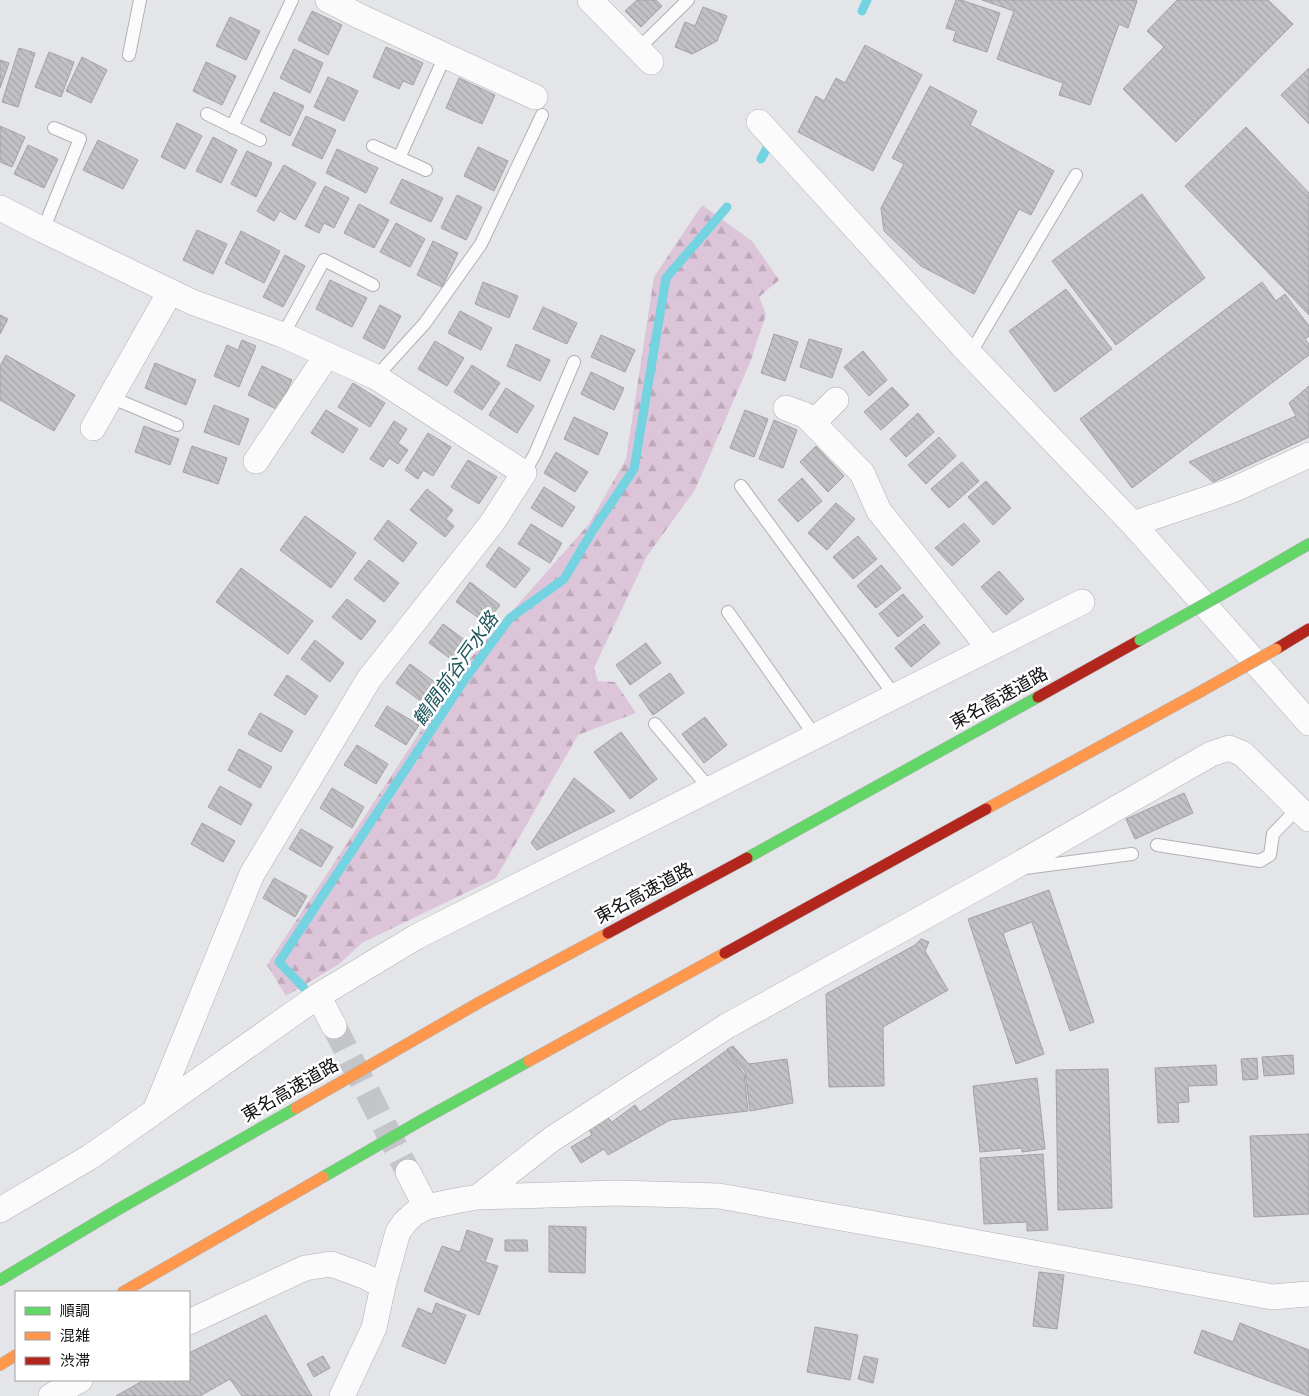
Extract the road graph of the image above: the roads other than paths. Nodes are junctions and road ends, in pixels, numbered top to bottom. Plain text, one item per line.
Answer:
1 (140, 0) edge
2 (292, 0) edge
3 (328, 0) edge
4 (590, 0) edge
5 (688, 0) edge
6 (129, 55) dead end
7 (645, 55) joint
8 (445, 56) junction
9 (538, 106) joint
10 (207, 114) dead end
11 (759, 122) dead end
12 (232, 127) junction
13 (54, 128) dead end
14 (260, 140) dead end
15 (372, 146) dead end
16 (399, 158) junction
17 (426, 170) dead end
18 (1076, 175) dead end
19 (0, 208) edge
20 (43, 230) junction
21 (373, 285) dead end
22 (170, 292) junction
23 (283, 335) junction
24 (970, 354) junction
25 (327, 355) junction
26 (574, 362) dead end
27 (376, 377) junction
28 (110, 397) junction
29 (836, 400) dead end
30 (786, 408) dead end
31 (814, 423) junction
32 (178, 425) dead end
33 (93, 428) dead end
34 (1309, 455) edge
35 (256, 461) dead end
36 (524, 473) junction
37 (741, 486) dead end
38 (1133, 524) junction
39 (1309, 544) edge
40 (1082, 602) dead end
41 (728, 612) dead end
42 (1309, 629) edge
43 (989, 648) junction
44 (895, 696) junction
45 (1309, 723) edge
46 (655, 724) dead end
47 (815, 736) junction
48 (710, 789) junction
49 (1303, 813) edge
50 (1157, 846) dead end
51 (1132, 854) dead end
52 (1008, 871) junction
53 (318, 996) junction
54 (334, 1026) tunnel mouth
55 (155, 1111) junction
56 (408, 1172) tunnel mouth
57 (478, 1198) junction
58 (5, 1202) edge
59 (426, 1207) junction
60 (0, 1280) edge
61 (383, 1286) junction
62 (125, 1291) edge
63 (1309, 1294) edge
64 (190, 1322) edge
65 (15, 1356) edge
66 (0, 1365) edge
67 (78, 1381) edge
68 (51, 1396) edge
69 (342, 1396) edge

1 - 6 lane
2 - 12 lane
3 - 8 street
4 - 7 street
5 - 7 lane
8 - 9 street
8 - 16 lane
9 - 27 lane
10 - 12 lane
11 - 24 street
12 - 14 lane
13 - 20 lane
15 - 16 lane
16 - 17 lane
18 - 24 lane
19 - 20 street
20 - 22 street
21 - 23 lane
22 - 23 street
22 - 28 street
23 - 25 street
24 - 38 street
25 - 27 street
25 - 35 street
26 - 36 lane
27 - 36 street
28 - 32 lane
28 - 33 street
29 - 31 street
30 - 31 street
31 - 43 street
34 - 38 street
36 - 55 street
37 - 44 lane
38 - 45 street
39 - 60 highway, 東名高速道路, bridge
40 - 43 street
41 - 47 lane
42 - 62 highway, bridge
43 - 44 street
44 - 47 street
46 - 48 lane
47 - 48 street
48 - 53 street
49 - 50 lane
49 - 52 street
51 - 52 lane
52 - 57 street
53 - 54 street
53 - 55 street
55 - 58 street
56 - 59 street
57 - 59 street
57 - 63 street
59 - 61 street
61 - 64 street
61 - 69 street
65 - 66 highway
67 - 68 street

